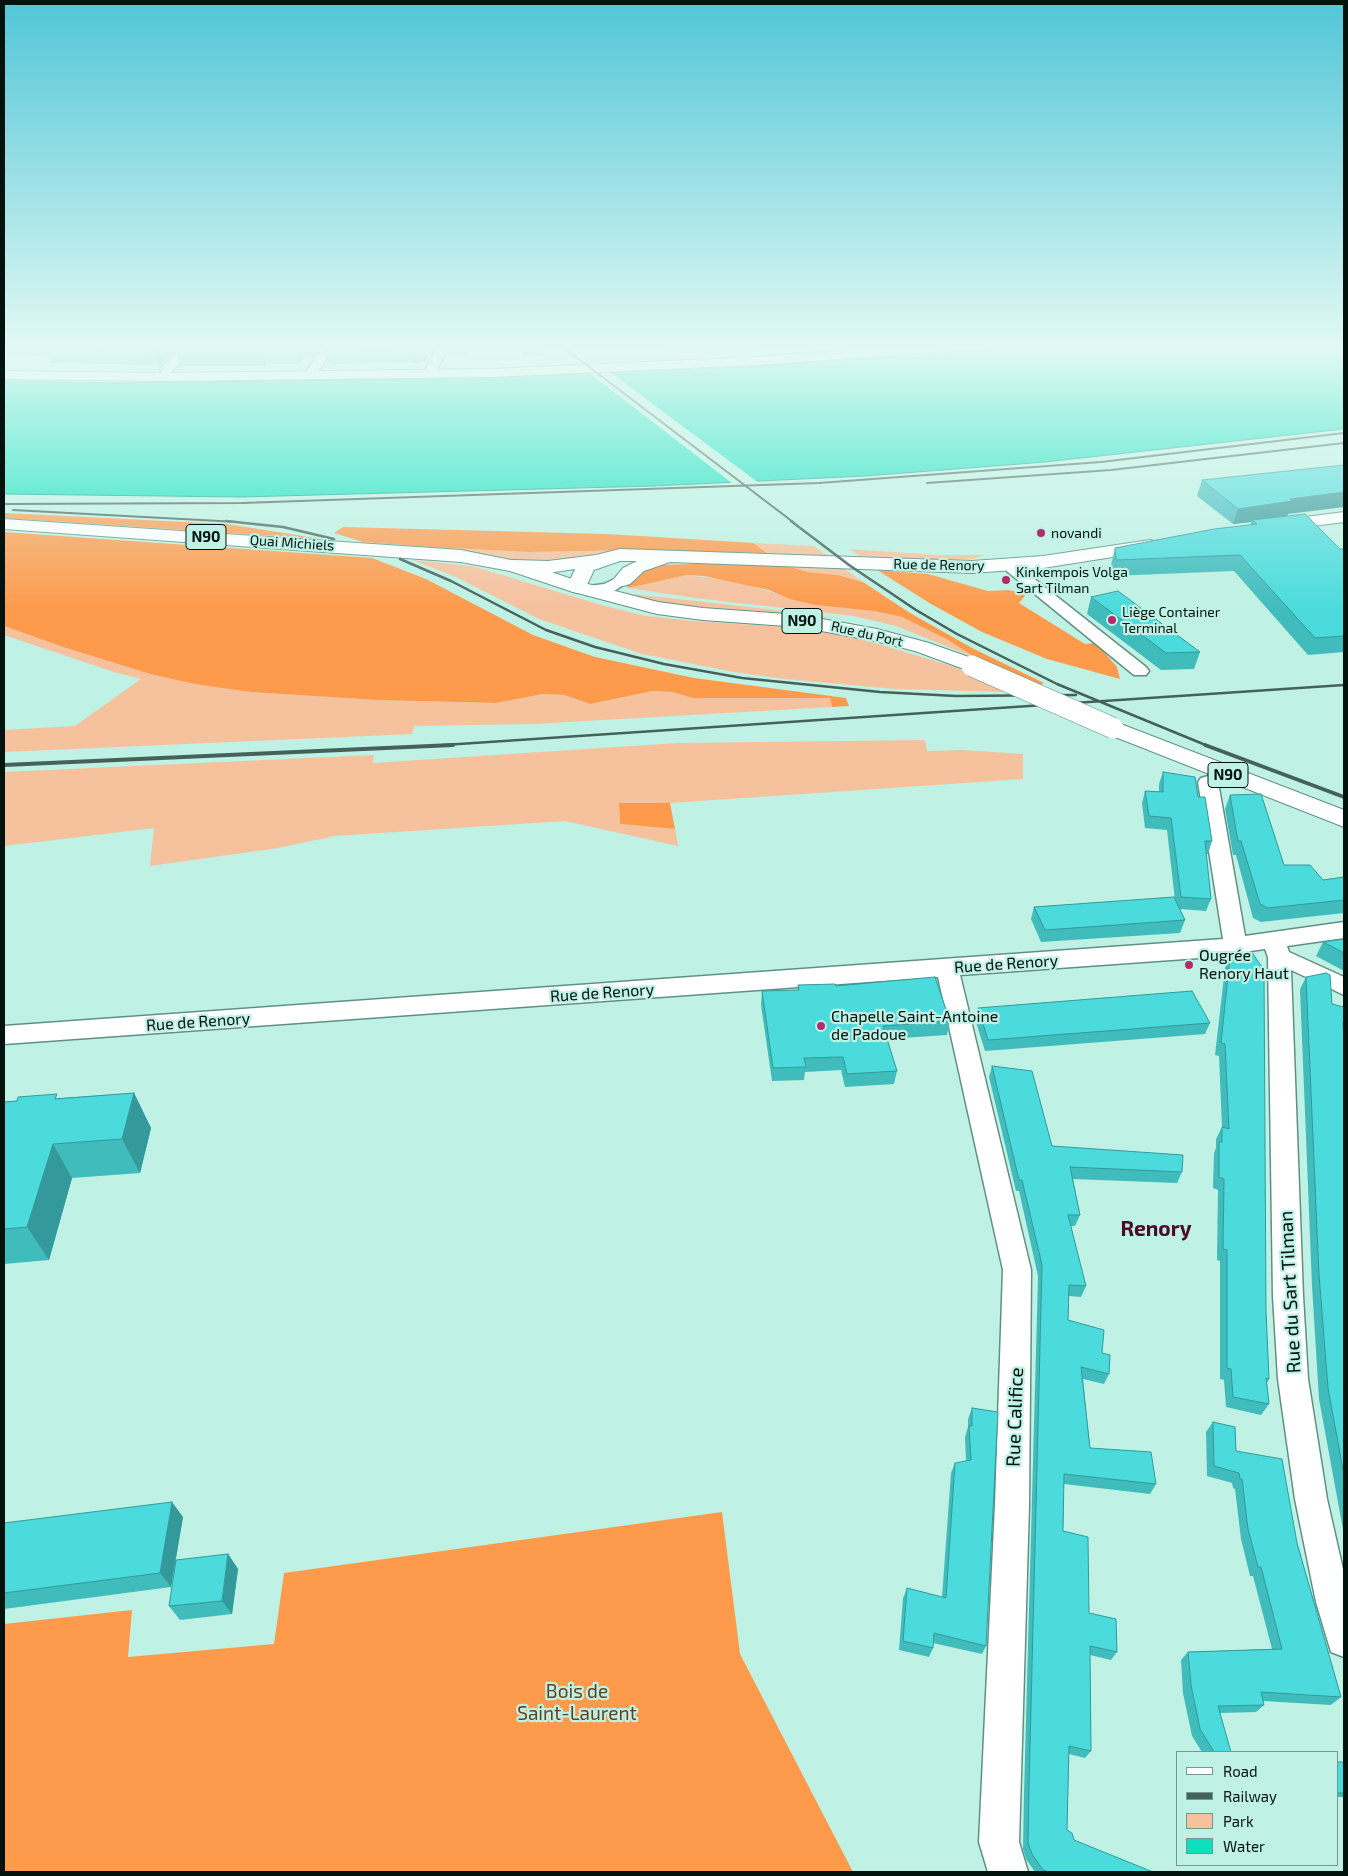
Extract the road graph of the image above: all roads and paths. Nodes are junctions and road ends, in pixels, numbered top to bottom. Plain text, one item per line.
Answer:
1 (1344, 517) edge
2 (4, 524) edge
3 (1253, 528) edge
4 (1165, 543) edge
5 (681, 557) junction
6 (596, 561) junction
7 (1008, 565) junction
8 (514, 566) junction
9 (623, 580) junction
10 (582, 589) junction
11 (628, 602) junction
12 (1140, 671) dead end
13 (1208, 782) dead end
14 (1344, 819) edge
15 (1344, 930) edge
16 (1236, 946) junction
17 (1277, 949) junction
18 (948, 967) junction
19 (1344, 987) edge
20 (4, 1036) edge
21 (1344, 1639) edge
22 (1008, 1872) edge

1 - 3 main road
2 - 8 main road, Quai Michiels / N90
4 - 7 main road, Rue de Renory
5 - 6 main road, Rue de Renory
5 - 7 main road, Rue de Renory
5 - 9 main road, Rue de Renory
6 - 8 main road, Rue de Renory
6 - 10 main road
7 - 12 street
8 - 10 main road, Quai Michiels / N90
9 - 10 street, Rue de Renory
9 - 11 street
10 - 11 main road, Rue du Port / N90
11 - 14 main road, Rue du Port / N90, bridge
13 - 16 street
15 - 17 street, Rue de Renory
16 - 17 street, Rue de Renory
16 - 18 street, Rue de Renory
17 - 19 street
17 - 21 street, Rue du Sart Tilman
18 - 20 street, Rue de Renory
18 - 22 street, Rue Califice

